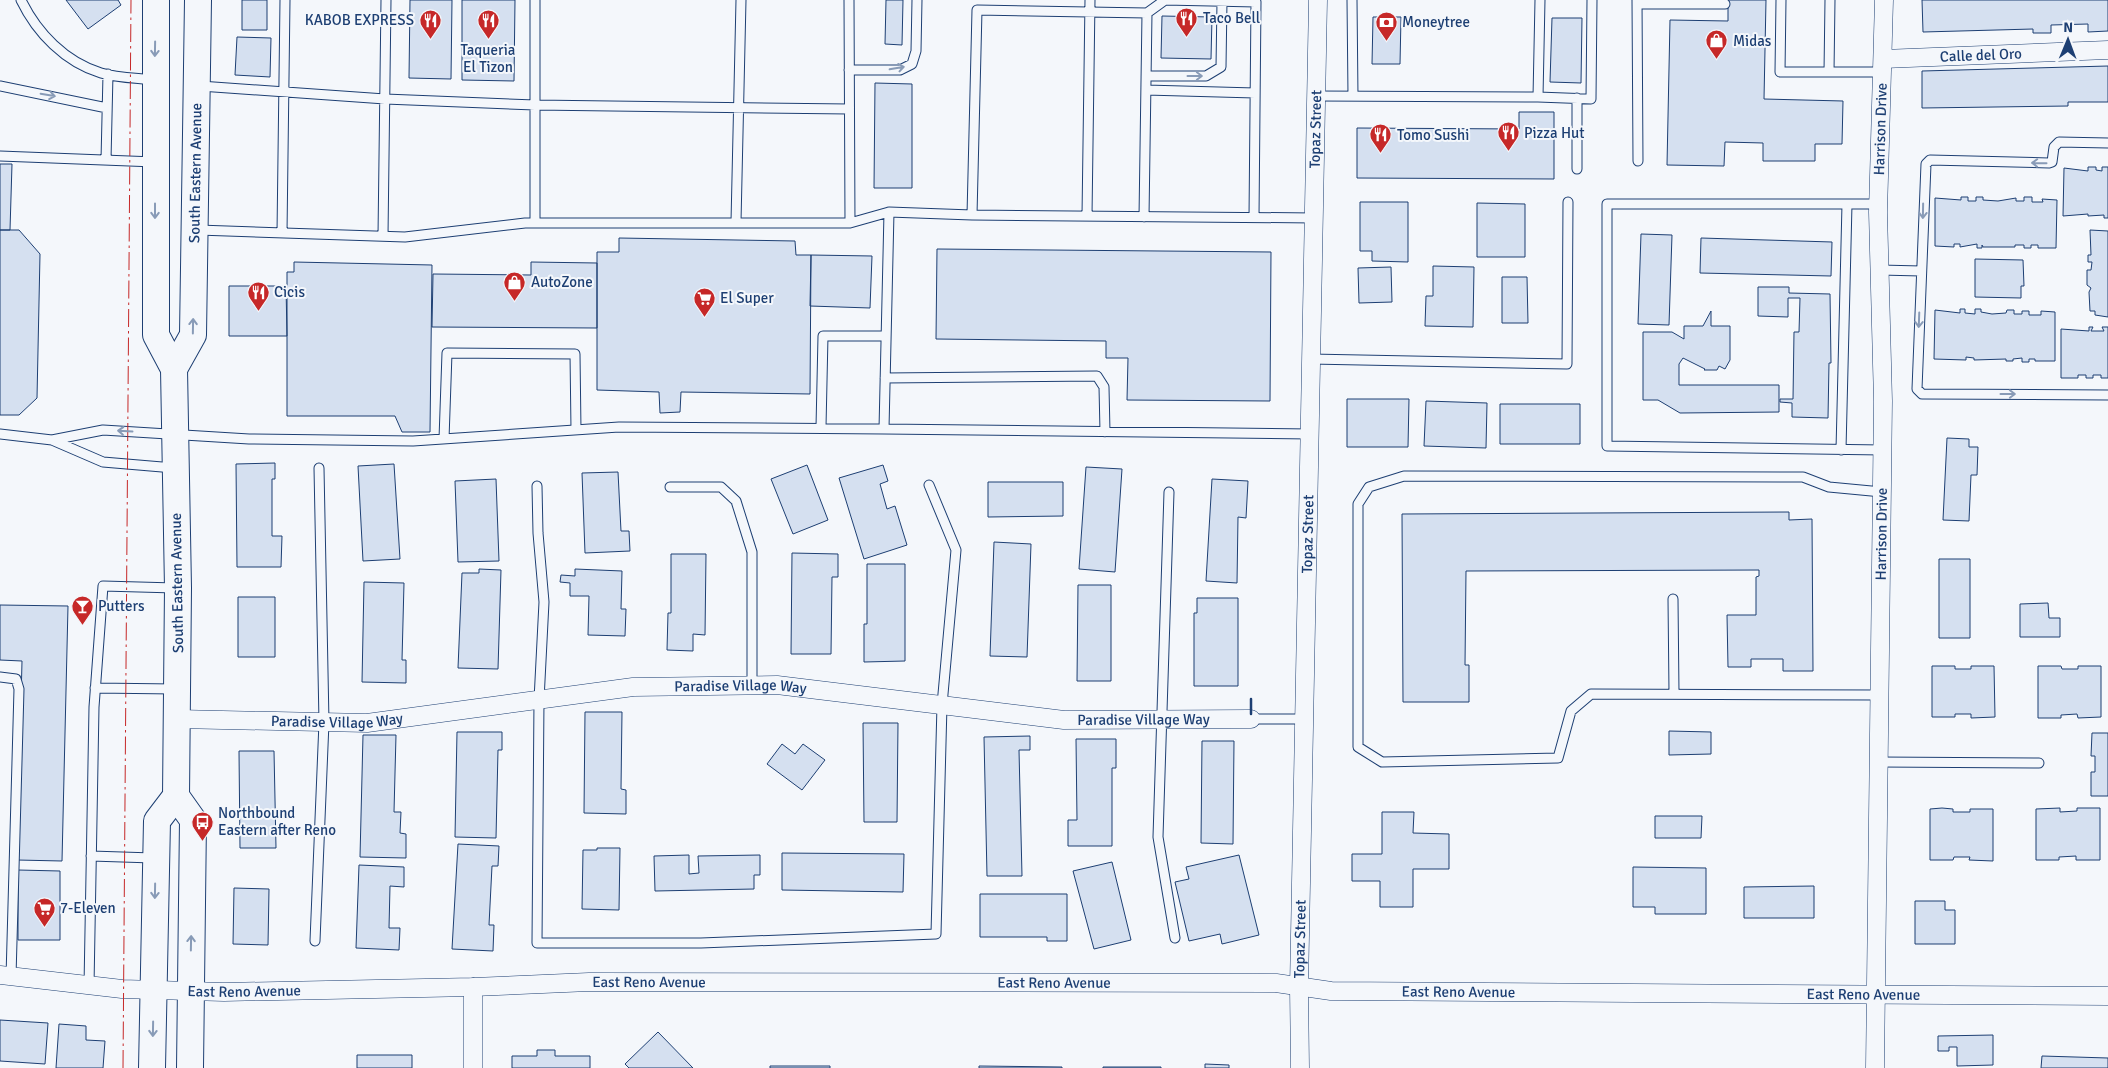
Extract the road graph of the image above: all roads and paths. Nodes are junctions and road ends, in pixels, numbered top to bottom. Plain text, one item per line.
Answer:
1 (21, 0) edge
2 (156, 0) edge
3 (198, 0) edge
4 (285, 0) edge
5 (386, 0) edge
6 (535, 0) edge
7 (741, 0) edge
8 (849, 0) edge
9 (917, 0) edge
10 (1090, 0) edge
11 (1318, 0) edge
12 (1352, 0) edge
13 (1540, 0) edge
14 (1592, 0) edge
15 (1781, 0) edge
16 (1830, 0) edge
17 (1884, 0) edge
18 (1222, 1) junction
19 (1637, 2) edge
20 (1725, 4) dead end
21 (1089, 12) junction
22 (1147, 13) junction
23 (2108, 50) edge
24 (1882, 65) junction
25 (849, 70) junction
26 (1829, 72) junction
27 (108, 74) junction
28 (1146, 76) junction
29 (155, 80) junction
30 (0, 86) edge
31 (197, 86) junction
32 (1146, 90) junction
33 (284, 92) junction
34 (1255, 93) junction
35 (1317, 96) junction
36 (1353, 96) junction
37 (1538, 97) junction
38 (1576, 98) junction
39 (385, 99) junction
40 (535, 105) junction
41 (739, 106) junction
42 (107, 108) junction
43 (849, 109) junction
44 (2108, 143) edge
45 (0, 156) edge
46 (106, 160) junction
47 (1638, 161) dead end
48 (155, 162) junction
49 (1577, 169) dead end
50 (1568, 202) dead end
51 (1847, 204) junction
52 (1879, 204) junction
53 (889, 212) junction
54 (972, 215) junction
55 (1086, 216) junction
56 (1144, 217) junction
57 (1254, 217) junction
58 (1314, 218) junction
59 (736, 222) junction
60 (850, 222) junction
61 (535, 223) junction
62 (195, 230) junction
63 (282, 233) junction
64 (383, 236) junction
65 (1880, 270) junction
66 (1921, 271) junction
67 (885, 336) junction
68 (1310, 358) junction
69 (174, 369) junction
70 (885, 378) junction
71 (2108, 395) edge
72 (821, 427) junction
73 (884, 429) junction
74 (576, 430) junction
75 (1105, 432) junction
76 (0, 434) edge
77 (174, 434) junction
78 (1311, 434) junction
79 (444, 439) junction
80 (52, 440) junction
81 (1841, 450) junction
82 (1883, 450) junction
83 (175, 468) junction
84 (320, 468) dead end
85 (930, 485) dead end
86 (537, 486) dead end
87 (670, 487) dead end
88 (1169, 492) dead end
89 (1882, 492) junction
90 (178, 588) junction
91 (1673, 599) dead end
92 (0, 677) edge
93 (752, 685) junction
94 (96, 688) junction
95 (177, 689) junction
96 (1674, 693) junction
97 (1880, 695) junction
98 (539, 700) junction
99 (942, 705) junction
100 (1251, 719) joint
101 (1304, 719) junction
102 (177, 720) junction
103 (1162, 720) junction
104 (324, 722) junction
105 (1879, 762) junction
106 (2039, 763) dead end
107 (176, 796) junction
108 (91, 856) junction
109 (156, 858) junction
110 (1175, 938) dead end
111 (315, 942) dead end
112 (6, 976) edge
113 (88, 986) junction
114 (1299, 986) junction
115 (473, 987) junction
116 (154, 990) junction
117 (190, 992) junction
118 (1876, 995) junction
119 (2108, 996) edge
120 (152, 1068) edge
121 (190, 1068) edge
122 (473, 1068) edge
123 (1300, 1068) edge
124 (1875, 1068) edge

1 - 27 lane
2 -> 29 main road, South Eastern Avenue
3 - 31 main road, South Eastern Avenue
4 - 33 lane
5 - 39 lane
6 - 40 lane
7 - 41 lane
8 - 25 lane
25 -> 9 lane
10 - 21 lane
11 - 35 street, Topaz Street
12 - 36 lane
13 - 37 lane
14 - 38 lane
15 - 26 lane
16 - 26 lane
17 - 24 street, Harrison Drive
18 - 22 lane
28 -> 18 lane
18 - 34 lane
19 - 20 lane
19 - 47 lane
21 - 22 lane
21 - 54 lane
21 - 55 lane
22 - 28 lane
23 - 24 street, Calle del Oro
24 - 26 lane
24 - 52 street, Harrison Drive
25 - 43 lane
27 - 29 lane
27 - 42 lane
28 - 32 lane
29 - 48 main road, South Eastern Avenue
30 -> 42 lane
31 - 33 lane
31 - 62 main road, South Eastern Avenue
32 - 34 lane
32 - 56 lane
33 - 39 lane
33 - 63 lane
34 - 57 lane
35 - 36 lane
35 - 58 street, Topaz Street
36 - 37 lane
37 - 38 lane
38 - 49 lane
39 - 40 lane
39 - 64 lane
40 - 41 lane
40 - 61 lane
41 - 43 lane
41 - 59 lane
42 - 46 lane
43 - 60 lane
44 -> 66 lane
45 - 46 lane
46 - 48 lane
48 -> 69 main road, South Eastern Avenue
50 - 68 lane
51 - 52 lane
51 - 81 lane
51 - 81 lane
52 - 65 street, Harrison Drive
53 - 54 lane
53 - 60 lane
53 - 67 lane
54 - 55 lane
55 - 56 lane
56 - 57 lane
57 - 58 lane
58 - 68 street, Topaz Street
59 - 60 lane
59 - 61 lane
61 - 64 lane
62 - 63 lane
69 -> 62 main road, South Eastern Avenue
63 - 64 lane
65 - 66 lane
65 - 82 street, Harrison Drive
66 -> 71 lane
67 - 70 lane
67 - 72 lane
68 - 78 street, Topaz Street
69 - 77 main road, South Eastern Avenue
70 - 73 lane
70 - 75 lane
72 - 73 lane
72 - 74 lane
73 - 75 lane
74 - 79 lane
74 - 79 lane
75 - 78 lane
76 - 80 lane
77 - 79 lane
77 -> 80 lane
77 - 83 main road, South Eastern Avenue
78 - 101 street, Topaz Street
80 - 83 lane
81 - 82 lane
82 - 89 street, Harrison Drive
83 - 90 main road, South Eastern Avenue
84 - 104 lane
85 - 99 lane
86 - 98 lane
87 - 93 lane
88 - 103 lane
89 - 96 lane
89 - 97 street, Harrison Drive
90 - 94 lane
90 - 95 main road, South Eastern Avenue
91 - 96 lane
92 - 112 lane
93 - 98 street, Paradise Village Way
93 - 99 street, Paradise Village Way
94 - 95 lane
94 - 108 lane
95 - 102 main road, South Eastern Avenue
96 - 97 lane
97 - 105 street, Harrison Drive
98 - 99 lane
98 - 104 street, Paradise Village Way
99 - 103 street, Paradise Village Way
100 - 101 lane, Paradise Village Way
100 - 103 street, Paradise Village Way
101 - 114 street, Topaz Street
102 - 104 street, Paradise Village Way
102 - 107 main road, South Eastern Avenue
103 - 110 lane
104 - 111 lane
105 - 106 lane
105 - 118 street, Harrison Drive
107 - 109 main road
117 -> 107 main road
108 - 109 lane
108 - 113 lane
109 -> 116 main road
112 - 113 street, East Reno Avenue
113 - 116 street, East Reno Avenue
114 - 115 street, East Reno Avenue
114 - 118 street, East Reno Avenue
114 - 123 street, Topaz Street
115 - 117 street, East Reno Avenue
115 - 122 street
116 - 117 street, East Reno Avenue
116 -> 120 main road
117 - 121 main road
118 - 119 street, East Reno Avenue
118 - 124 street, Harrison Drive

